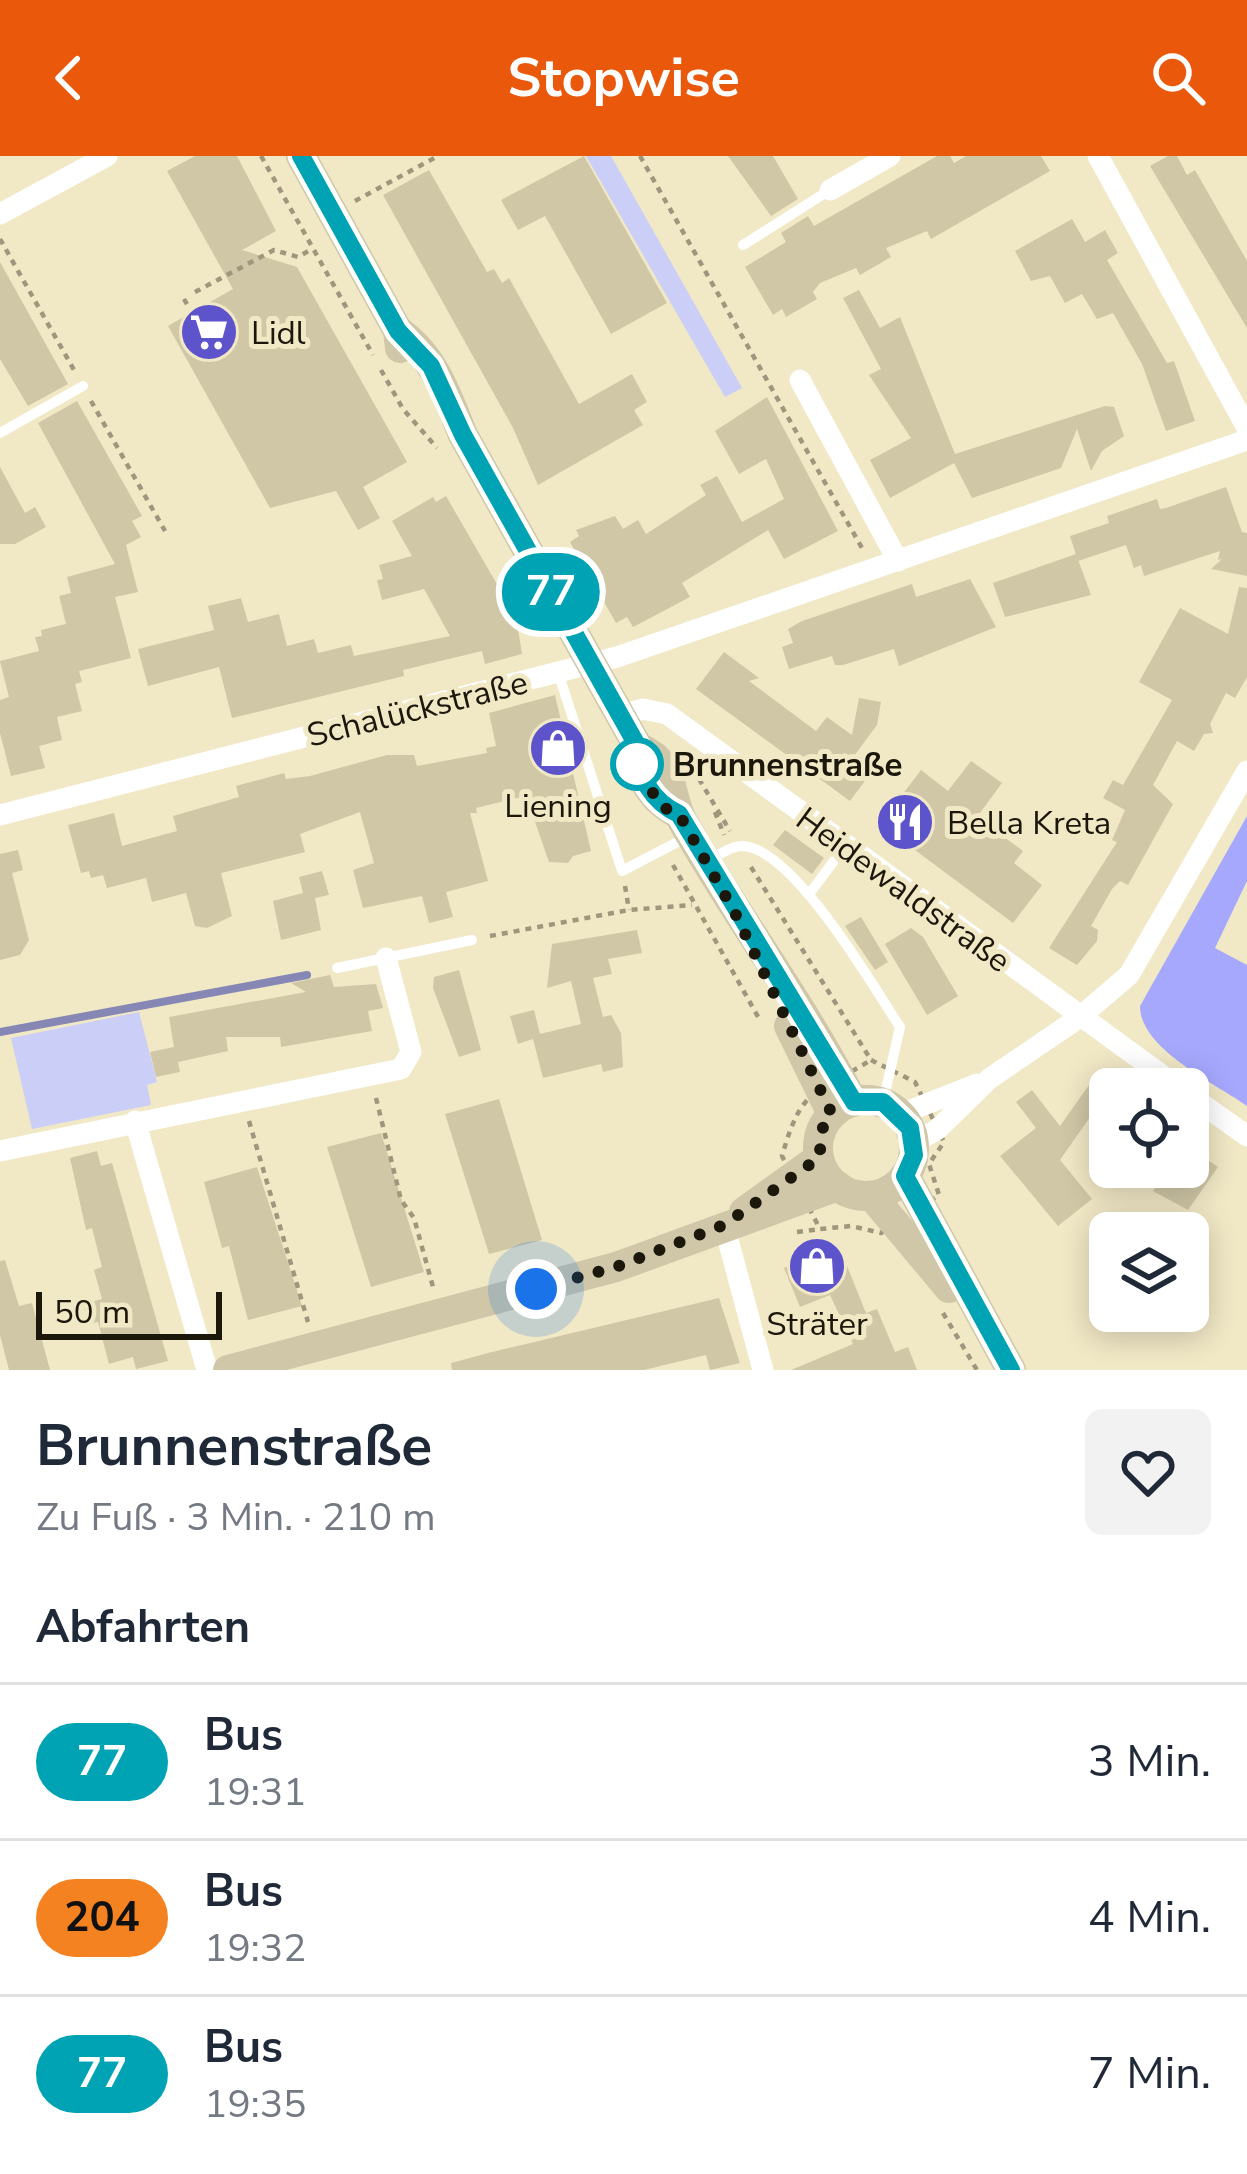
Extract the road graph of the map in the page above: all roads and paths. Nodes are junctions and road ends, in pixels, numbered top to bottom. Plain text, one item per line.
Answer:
1 (107, 156) edge
2 (301, 156) edge
3 (438, 156) edge
4 (640, 156) edge
5 (890, 156) edge
6 (1098, 156) edge
7 (830, 190) joint
8 (355, 201) dead end
9 (0, 214) edge
10 (743, 245) dead end
11 (312, 250) dead end
12 (292, 255) junction
13 (289, 264) dead end
14 (195, 292) dead end
15 (184, 298) dead end
16 (191, 313) dead end
17 (407, 380) dead end
18 (800, 380) dead end
19 (83, 386) dead end
20 (392, 388) dead end
21 (1247, 428) edge
22 (0, 433) edge
23 (1247, 440) edge
24 (898, 561) junction
25 (873, 569) junction
26 (591, 663) junction
27 (558, 672) junction
28 (621, 715) junction
29 (1247, 771) edge
30 (709, 796) dead end
31 (0, 815) edge
32 (685, 824) junction
33 (738, 846) junction
34 (844, 846) junction
35 (706, 862) junction
36 (810, 892) junction
37 (694, 905) dead end
38 (472, 940) joint
39 (386, 958) junction
40 (337, 968) dead end
41 (736, 976) dead end
42 (756, 994) dead end
43 (1079, 1017) junction
44 (871, 1060) dead end
45 (1150, 1068) edge
46 (370, 1075) junction
47 (988, 1079) junction
48 (243, 1100) junction
49 (856, 1105) junction
50 (1209, 1109) edge
51 (135, 1121) junction
52 (1247, 1136) edge
53 (914, 1143) junction
54 (0, 1151) edge
55 (819, 1158) junction
56 (785, 1164) dead end
57 (905, 1176) junction
58 (838, 1186) junction
59 (872, 1196) junction
60 (809, 1209) dead end
61 (724, 1225) junction
62 (886, 1230) dead end
63 (436, 1297) dead end
64 (311, 1333) dead end
65 (993, 1341) junction
66 (207, 1370) edge
67 (228, 1370) edge
68 (763, 1370) edge
69 (1011, 1370) edge

1 - 9 street
2 - 26 main road
3 - 8 path
4 - 25 path
5 - 7 street
6 - 21 street
7 - 10 lane
11 - 12 path
12 - 13 path
12 - 14 path
15 - 16 path
17 - 20 path
18 - 24 street
19 - 22 lane
23 - 24 street, Schalückstraße
24 - 25 street, Schalückstraße
25 - 26 street, Schalückstraße
26 - 27 street, Schalückstraße
26 - 28 main road
27 - 31 street, Schalückstraße
27 - 32 lane
28 - 32 main road
28 - 34 street, Heidewaldstraße
29 - 43 street
30 - 33 path
32 - 35 main road
33 - 35 lane
33 - 36 lane
33 - 44 path
34 - 36 lane
34 - 43 street, Heidewaldstraße
35 - 49 main road
36 - 49 lane
37 - 38 path
38 - 39 lane
39 - 40 lane
39 - 46 street
41 - 42 path
43 - 45 street, Heidewaldstraße
43 - 47 street
46 - 48 street
46 - 63 path
47 - 49 street
47 - 53 street
48 - 51 street
48 - 64 path
49 - 53 main road
49 - 55 main road
49 - 56 path
50 - 52 street, Heidewaldstraße
51 - 54 street
51 - 66 street
53 - 57 main road
55 - 58 main road
55 - 61 main road
57 - 59 main road
57 - 65 main road
58 - 59 main road
58 - 61 main road
59 - 65 main road
60 - 62 path
61 - 67 main road
61 - 68 street
65 - 69 main road

